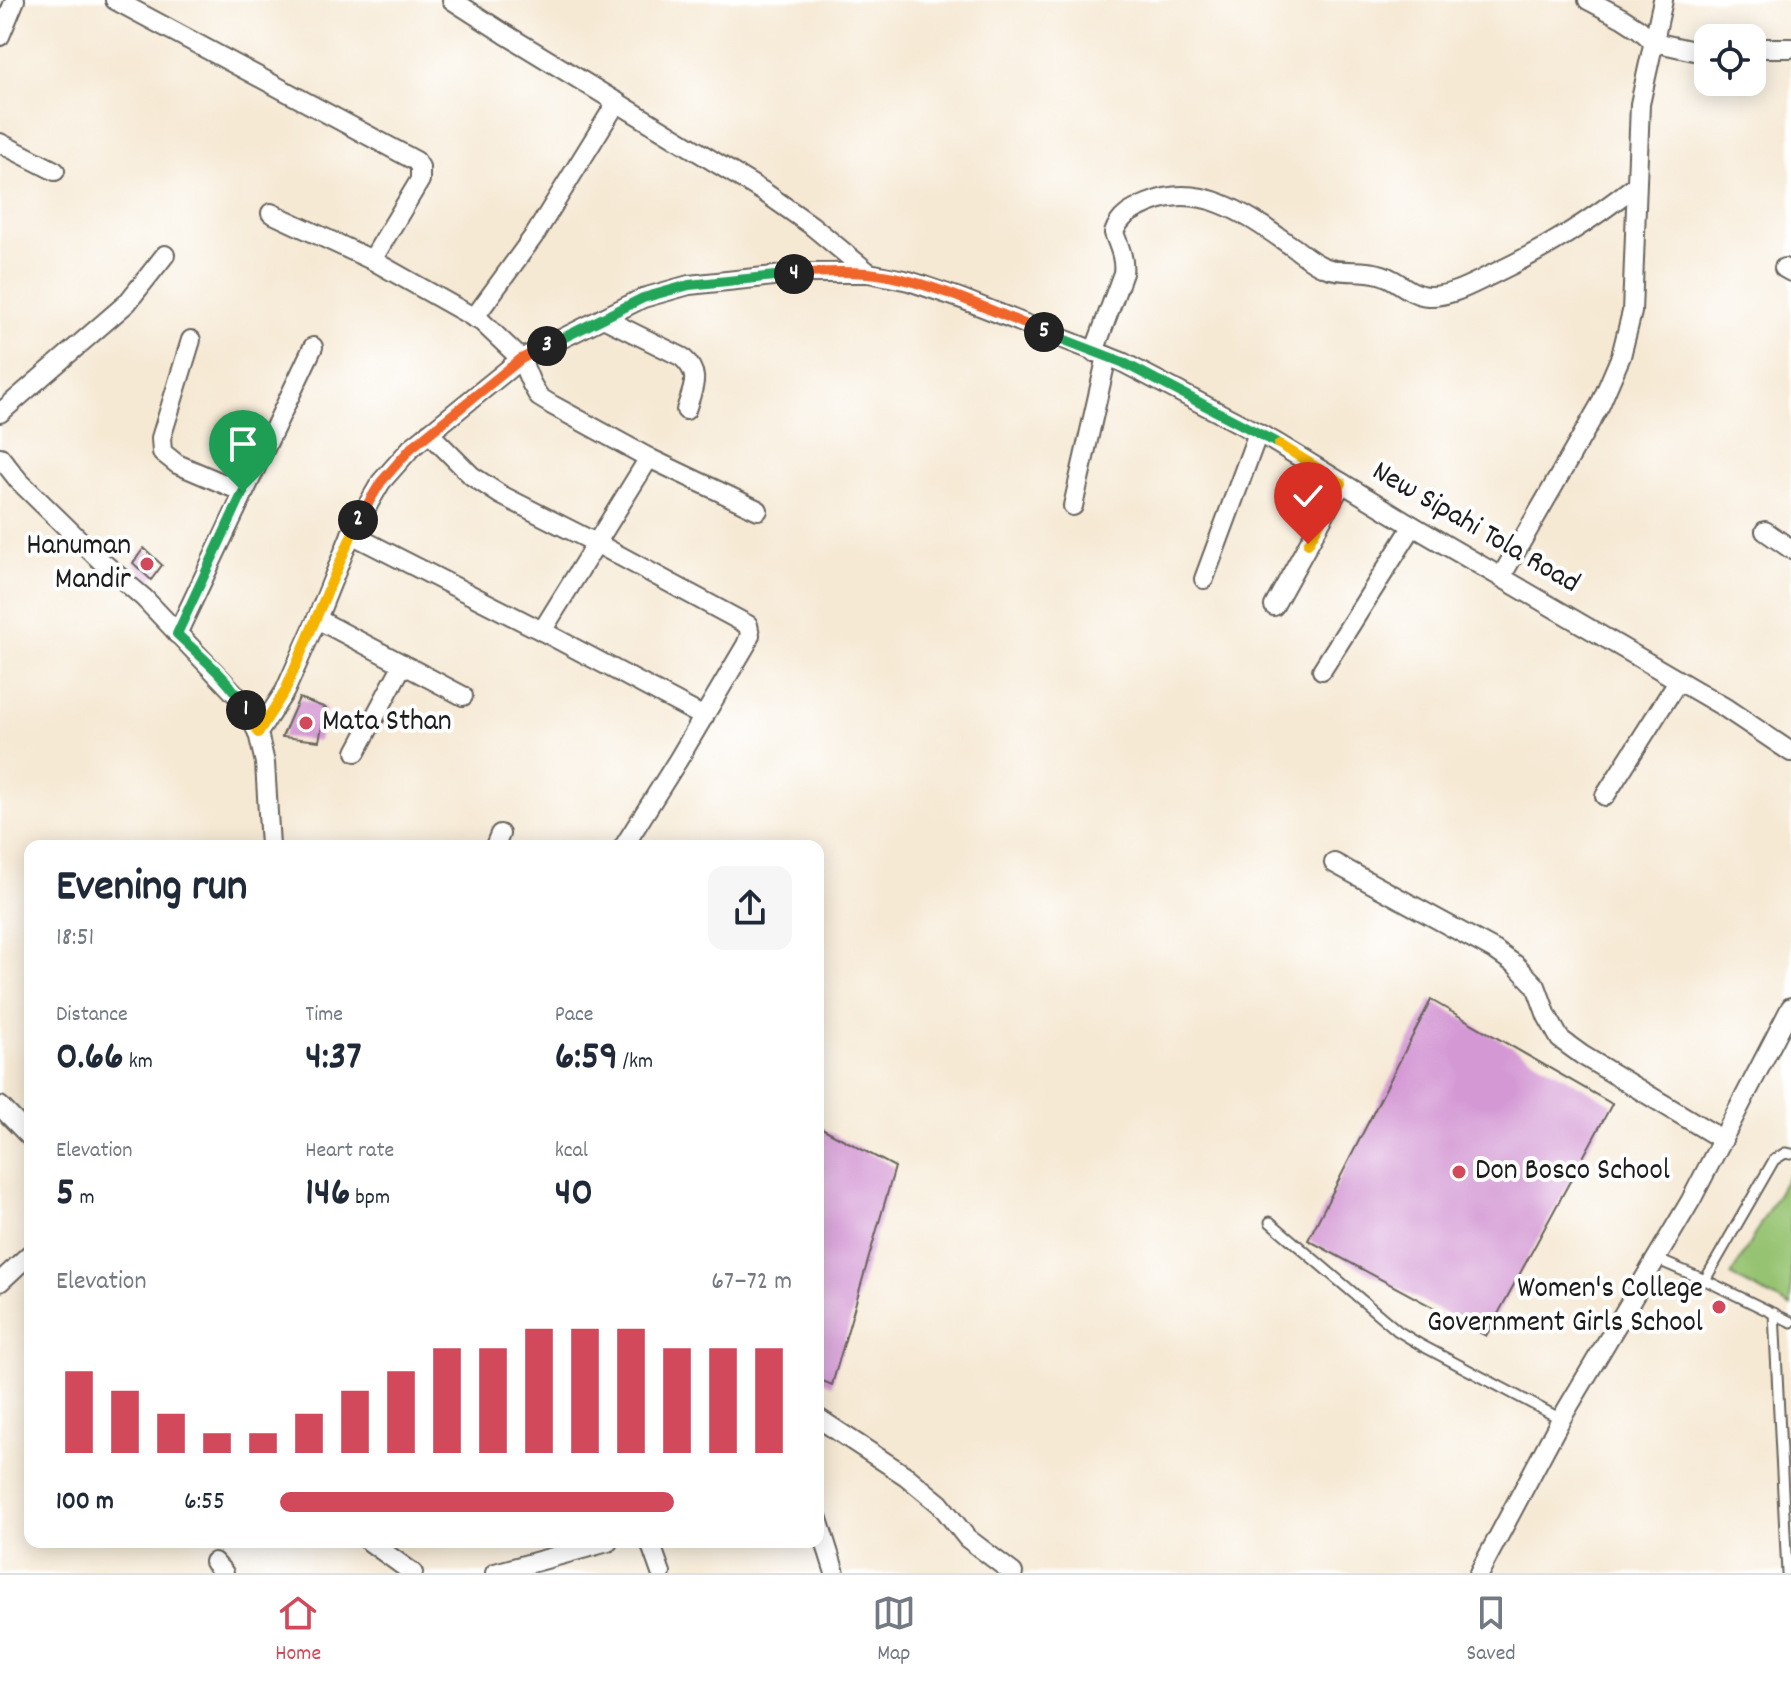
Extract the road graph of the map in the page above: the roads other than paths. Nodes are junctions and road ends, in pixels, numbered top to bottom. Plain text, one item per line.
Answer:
1 (15, 0) edge
2 (115, 0) edge
3 (452, 0) edge
4 (1588, 0) edge
5 (1663, 0) edge
6 (0, 36) edge
7 (1654, 42) junction
8 (1766, 48) edge
9 (1791, 48) edge
10 (1694, 51) edge
11 (617, 102) junction
12 (0, 143) edge
13 (55, 171) dead end
14 (1636, 185) junction
15 (271, 213) dead end
16 (165, 255) dead end
17 (372, 260) junction
18 (869, 273) junction
19 (474, 318) junction
20 (603, 318) junction
21 (191, 340) dead end
22 (313, 347) dead end
23 (1101, 354) junction
24 (521, 359) junction
25 (686, 410) dead end
26 (0, 413) edge
27 (429, 433) junction
28 (1258, 433) junction
29 (0, 457) edge
30 (649, 458) junction
31 (1342, 483) junction
32 (243, 492) junction
33 (1073, 506) dead end
34 (758, 510) dead end
35 (1413, 526) junction
36 (1765, 531) dead end
37 (351, 534) junction
38 (596, 543) junction
39 (1791, 549) edge
40 (1501, 577) junction
41 (1204, 579) dead end
42 (1274, 606) dead end
43 (317, 619) junction
44 (542, 631) junction
45 (177, 634) junction
46 (403, 664) junction
47 (1322, 670) dead end
48 (1678, 681) junction
49 (463, 696) dead end
50 (704, 717) junction
51 (258, 733) junction
52 (356, 752) dead end
53 (1791, 752) edge
54 (1605, 796) dead end
55 (270, 840) edge
56 (628, 840) edge
57 (1334, 863) dead end
58 (1791, 1007) edge
59 (0, 1106) edge
60 (24, 1131) edge
61 (1723, 1140) junction
62 (1791, 1154) edge
63 (1270, 1222) dead end
64 (1656, 1259) junction
65 (24, 1260) edge
66 (1705, 1280) junction
67 (0, 1282) edge
68 (1774, 1313) junction
69 (1791, 1322) edge
70 (1561, 1419) junction
71 (824, 1422) edge
72 (824, 1538) edge
73 (375, 1548) edge
74 (586, 1548) edge
75 (652, 1548) edge
76 (391, 1567) edge
77 (413, 1573) edge
78 (495, 1573) edge
79 (661, 1573) edge
80 (835, 1573) edge
81 (1013, 1573) edge
82 (1479, 1573) edge
83 (1787, 1573) edge

1 - 6 street
2 - 17 street
3 - 11 street
4 - 7 street
5 - 7 street
7 - 10 street
7 - 14 street
8 - 9 street
11 - 18 street
11 - 19 street
12 - 13 street
14 - 23 street
14 - 40 street
15 - 17 street
16 - 26 street
17 - 19 street
18 - 20 street, New Sipahi Tola Road
18 - 23 street, New Sipahi Tola Road
19 - 24 street
20 - 24 street, New Sipahi Tola Road
20 - 25 street
21 - 32 street
22 - 32 street
23 - 28 street, New Sipahi Tola Road
23 - 33 street
24 - 27 street, New Sipahi Tola Road
24 - 30 street
27 - 37 street, New Sipahi Tola Road
27 - 38 street
28 - 31 street, New Sipahi Tola Road
28 - 41 street
29 - 45 street
30 - 34 street
30 - 38 street
31 - 35 street, New Sipahi Tola Road
31 - 42 street
32 - 45 street
35 - 40 street, New Sipahi Tola Road
35 - 47 street
36 - 39 street
37 - 43 street, New Sipahi Tola Road
37 - 44 street
38 - 44 street
38 - 50 street
40 - 48 street, New Sipahi Tola Road
43 - 46 street
43 - 51 street, New Sipahi Tola Road
44 - 50 street
45 - 51 street
46 - 49 street
46 - 52 street
48 - 53 street, New Sipahi Tola Road
48 - 54 street
50 - 56 street
51 - 55 street
57 - 61 street
58 - 61 street
59 - 60 street
61 - 64 street
62 - 66 lane
63 - 70 lane
64 - 66 lane
64 - 70 street
65 - 67 street
66 - 68 lane
68 - 69 lane
68 - 83 lane
70 - 82 street
71 - 81 street
72 - 80 street
73 - 76 street
74 - 78 street
75 - 79 street
76 - 77 street

